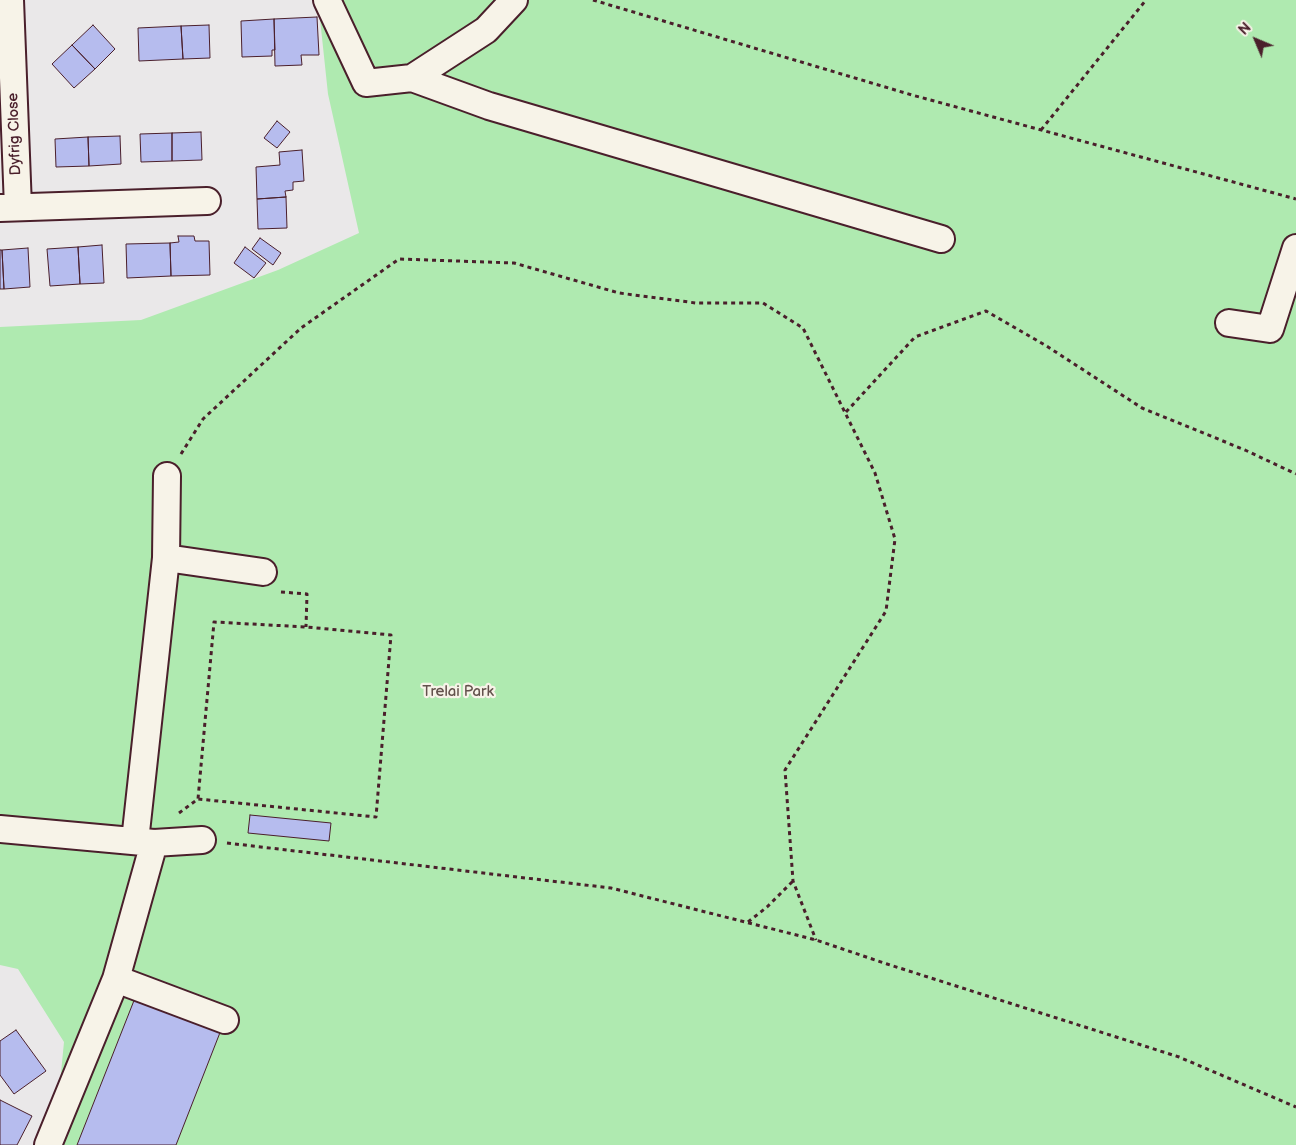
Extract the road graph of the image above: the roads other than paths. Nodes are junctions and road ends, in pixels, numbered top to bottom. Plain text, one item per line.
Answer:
1 (10, 0) edge
2 (327, 0) edge
3 (514, 0) edge
4 (412, 78) junction
5 (207, 200) dead end
6 (9, 208) edge
7 (941, 239) dead end
8 (1296, 248) edge
9 (1229, 323) dead end
10 (167, 476) road end
11 (166, 558) junction
12 (262, 572) road end
13 (0, 829) edge
14 (202, 840) road end
15 (144, 842) junction
16 (116, 979) junction
17 (225, 1020) dead end
18 (48, 1145) edge

1 - 6 street, Dyfrig Close
2 - 4 street
3 - 4 street
4 - 7 street
5 - 6 street, Dyfrig Close
8 - 9 street
10 - 11 street
11 - 12 street
11 - 15 street
13 - 15 street
14 - 15 street
15 - 16 street
16 - 17 street
16 - 18 street

